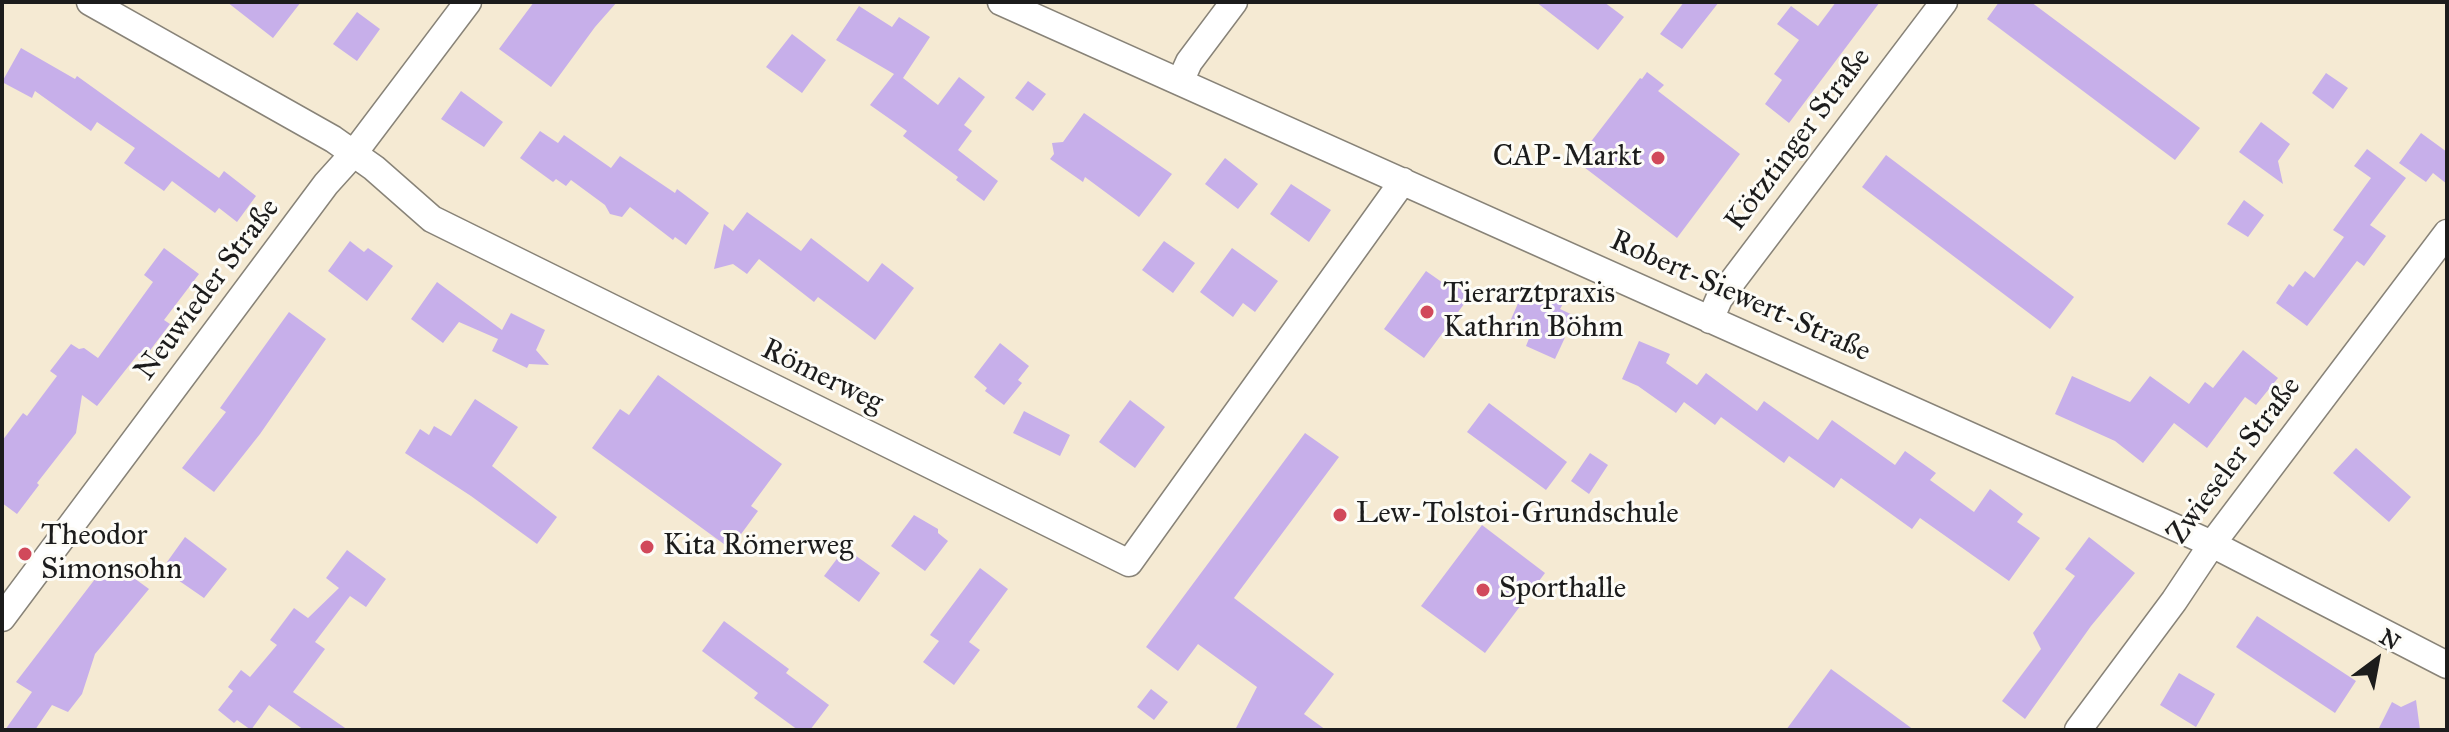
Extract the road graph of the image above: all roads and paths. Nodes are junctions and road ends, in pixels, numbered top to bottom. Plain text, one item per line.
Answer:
1 (90, 2) edge
2 (468, 2) edge
3 (1001, 2) edge
4 (1234, 2) edge
5 (1944, 2) edge
6 (1180, 82) junction
7 (354, 153) junction
8 (1403, 181) junction
9 (2447, 233) edge
10 (1710, 320) junction
11 (2212, 544) junction
12 (2, 618) edge
13 (2447, 665) edge
14 (2078, 730) edge

1 - 7 street, Römerweg
2 - 7 street, Neuwieder Straße
3 - 6 street, Robert-Siewert-Straße
4 - 6 street
5 - 10 street, Kötztinger Straße
6 - 8 street, Robert-Siewert-Straße
7 - 8 street, Römerweg
7 - 12 street, Neuwieder Straße
8 - 10 street, Robert-Siewert-Straße
9 - 11 street, Zwieseler Straße
10 - 11 street, Robert-Siewert-Straße
11 - 13 street, Robert-Siewert-Straße
11 - 14 street, Zwieseler Straße

